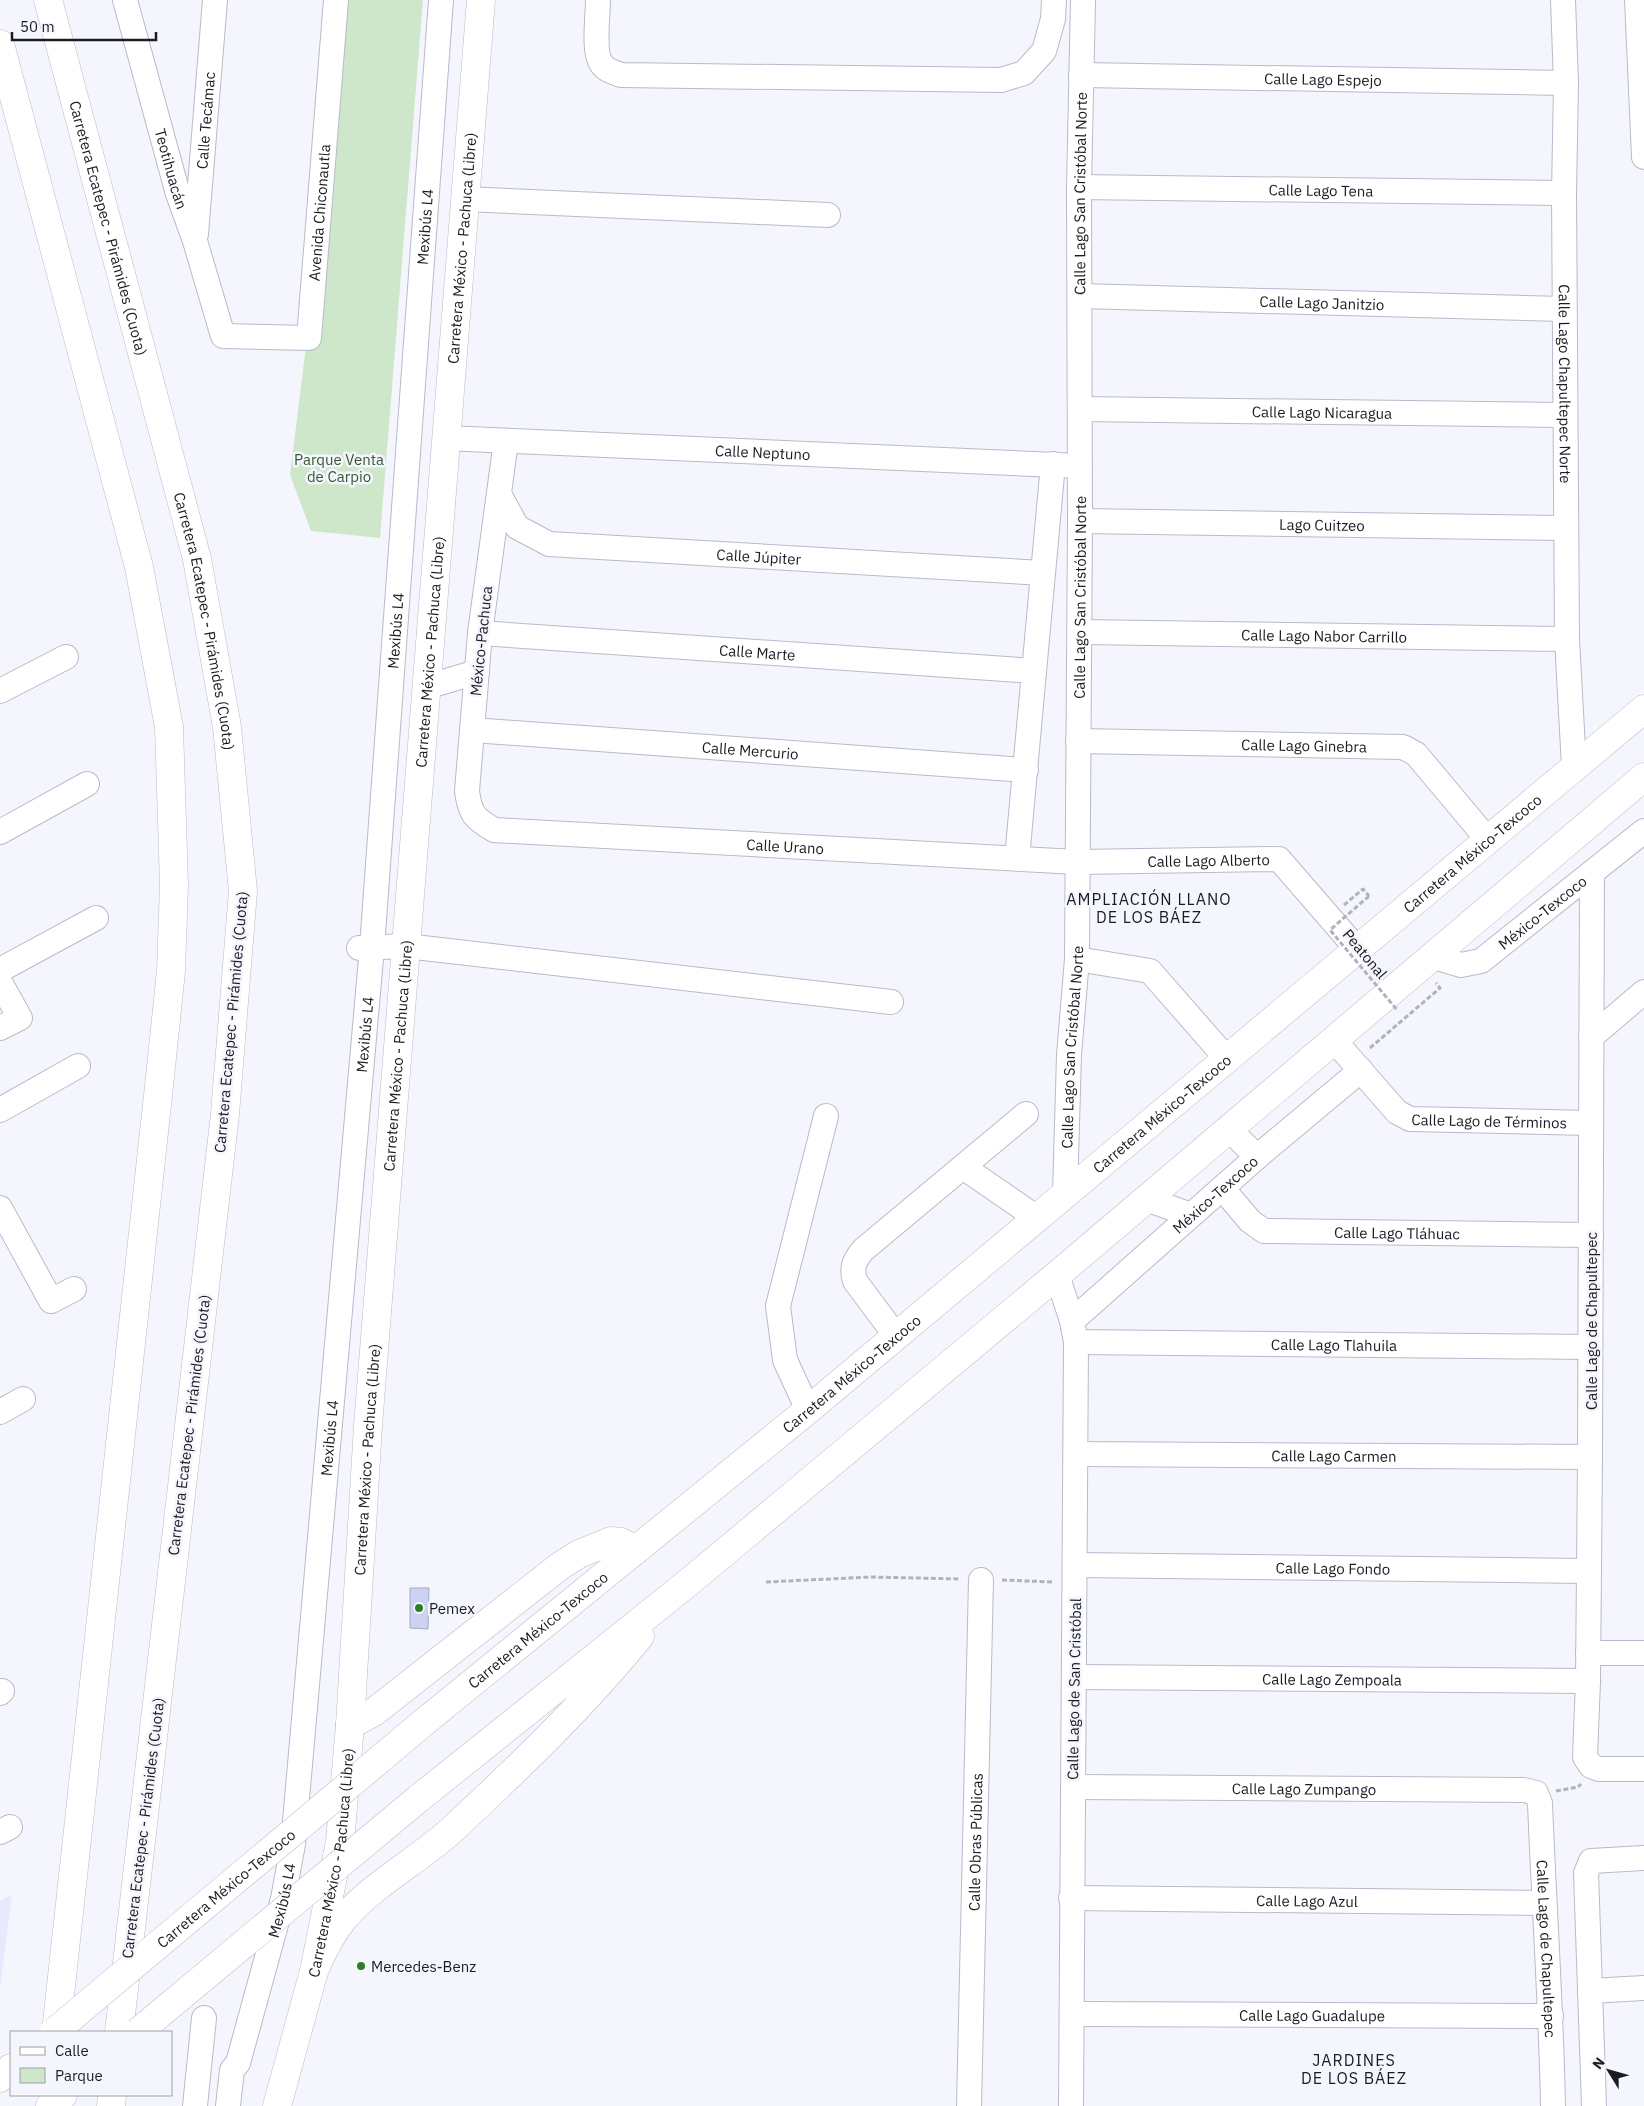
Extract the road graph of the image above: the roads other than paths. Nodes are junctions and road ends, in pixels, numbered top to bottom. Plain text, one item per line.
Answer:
1 (48, 0) edge
2 (125, 0) edge
3 (215, 0) edge
4 (336, 0) edge
5 (441, 0) edge
6 (481, 0) edge
7 (598, 0) edge
8 (1054, 0) edge
9 (1083, 0) edge
10 (1563, 0) edge
11 (1638, 0) edge
12 (0, 44) edge
13 (1081, 75) junction
14 (1566, 83) junction
15 (1644, 157) edge
16 (1080, 187) junction
17 (1564, 193) junction
18 (465, 199) junction
19 (828, 215) dead end
20 (195, 241) junction
21 (1080, 296) junction
22 (1564, 309) junction
23 (223, 336) joint
24 (1080, 408) junction
25 (1564, 415) junction
26 (445, 438) junction
27 (506, 441) junction
28 (1053, 464) junction
29 (1080, 466) junction
30 (499, 494) junction
31 (1080, 521) junction
32 (1566, 528) junction
33 (1043, 573) junction
34 (1080, 632) junction
35 (480, 634) junction
36 (1567, 639) junction
37 (66, 657) dead end
38 (1034, 671) junction
39 (477, 672) junction
40 (426, 687) junction
41 (0, 692) edge
42 (1644, 709) edge
43 (473, 730) junction
44 (1078, 741) junction
45 (1574, 767) junction
46 (1026, 770) junction
47 (1644, 777) edge
48 (87, 784) dead end
49 (494, 830) joint
50 (1644, 830) edge
51 (0, 832) edge
52 (1488, 840) junction
53 (1017, 858) junction
54 (1077, 862) junction
55 (1592, 874) junction
56 (96, 918) dead end
57 (406, 946) junction
58 (366, 948) junction
59 (1357, 949) junction
60 (1077, 959) junction
61 (1432, 968) junction
62 (0, 970) edge
63 (0, 982) edge
64 (1644, 992) edge
65 (891, 1002) dead end
66 (10, 1023) edge
67 (1591, 1037) junction
68 (1333, 1039) junction
69 (1228, 1059) junction
70 (78, 1066) dead end
71 (1358, 1066) junction
72 (0, 1110) edge
73 (1026, 1114) dead end
74 (826, 1116) dead end
75 (1592, 1123) junction
76 (1228, 1128) junction
77 (1257, 1157) junction
78 (963, 1167) junction
79 (1223, 1189) junction
80 (1065, 1195) junction
81 (1146, 1199) junction
82 (0, 1208) edge
83 (1191, 1215) junction
84 (1036, 1218) junction
85 (1591, 1235) junction
86 (1057, 1275) junction
87 (74, 1289) dead end
88 (1074, 1331) junction
89 (896, 1336) junction
90 (1590, 1347) junction
91 (23, 1399) dead end
92 (808, 1410) junction
93 (0, 1412) edge
94 (1076, 1454) junction
95 (1590, 1457) junction
96 (636, 1550) junction
97 (1589, 1571) junction
98 (1075, 1573) junction
99 (981, 1580) road end
100 (669, 1598) junction
101 (1588, 1653) junction
102 (1644, 1653) edge
103 (1074, 1677) junction
104 (1588, 1682) junction
105 (350, 1726) junction
106 (1644, 1769) edge
107 (1072, 1787) junction
108 (1536, 1792) joint
109 (1644, 1858) edge
110 (1071, 1898) junction
111 (1544, 1903) junction
112 (314, 1971) junction
113 (1644, 1988) edge
114 (1590, 1991) junction
115 (1073, 2014) junction
116 (1552, 2016) junction
117 (204, 2018) dead end
118 (55, 2031) edge
119 (56, 2031) edge
120 (119, 2031) edge
121 (139, 2031) edge
122 (238, 2063) junction
123 (10, 2069) edge
124 (0, 2078) edge
125 (62, 2096) edge
126 (49, 2106) edge
127 (195, 2106) edge
128 (228, 2106) edge
129 (240, 2106) edge
130 (277, 2106) edge
131 (969, 2106) edge
132 (1071, 2106) edge
133 (1553, 2106) edge
134 (1594, 2106) edge

1 - 120 main road, Carretera Ecatepec - Pirámides (Cuota)
2 - 20 street, Teotihuacán
3 - 20 street, Calle Tecámac
4 - 23 street, Avenida Chiconautla
5 - 58 street, Mexibús L4
6 - 18 main road, Carretera México - Pachuca (Libre)
7 - 8 street
9 - 13 street, Calle Lago San Cristóbal Norte
10 - 14 street, Calle Lago Chapultepec Norte
11 - 15 street
12 - 118 main road
13 - 14 street, Calle Lago Espejo
13 - 16 street, Calle Lago San Cristóbal Norte
14 - 17 street, Calle Lago Chapultepec Norte
16 - 17 street, Calle Lago Tena
16 - 21 street, Calle Lago San Cristóbal Norte
17 - 22 street, Calle Lago Chapultepec Norte
18 - 19 street
18 - 26 main road, Carretera México - Pachuca (Libre)
20 - 23 street, Teotihuacán
21 - 22 street, Calle Lago Janitzio
21 - 24 street, Calle Lago San Cristóbal Norte
22 - 25 street, Calle Lago Chapultepec Norte
24 - 25 street, Calle Lago Nicaragua
24 - 29 street, Calle Lago San Cristóbal Norte
25 - 32 street, Calle Lago Chapultepec Norte
26 - 27 street, Calle Neptuno
26 - 40 main road, Carretera México - Pachuca (Libre)
27 - 28 street, Calle Neptuno
27 - 30 street, México-Pachuca
28 - 29 street, Calle Neptuno
28 - 33 street, Calle Lago San Cristóbal Norte
29 - 31 street, Calle Lago San Cristóbal Norte
30 - 33 street, Calle Júpiter
30 - 35 street, México-Pachuca
31 - 32 street, Lago Cuitzeo
31 - 34 street, Calle Lago San Cristóbal Norte
32 - 36 street, Calle Lago Chapultepec Norte
33 - 38 street, Calle Lago San Cristóbal Norte
34 - 36 street, Calle Lago Nabor Carrillo
34 - 44 street, Calle Lago San Cristóbal Norte
35 - 38 street, Calle Marte
35 - 39 street, México-Pachuca
36 - 45 street, Calle Lago Chapultepec Norte
37 - 41 street
38 - 46 street, Calle Lago San Cristóbal Norte
39 - 40 street
39 - 43 street, México-Pachuca
40 - 57 main road, Carretera México - Pachuca (Libre)
42 - 45 main road, Carretera México-Texcoco
43 - 46 street, Calle Mercurio
43 - 49 street, México-Pachuca
44 - 52 street, Calle Lago Ginebra
44 - 54 street, Calle Lago San Cristóbal Norte
45 - 52 main road, Carretera México-Texcoco
46 - 53 street, Calle Lago San Cristóbal Norte
47 - 61 main road
48 - 51 street
49 - 53 street, Calle Urano
50 - 55 street, México-Texcoco
52 - 59 main road, Carretera México-Texcoco
53 - 54 street, Calle Urano
54 - 59 street, Calle Lago Alberto
54 - 60 street, Calle Lago San Cristóbal Norte
55 - 61 street, México-Texcoco
55 - 67 street, Calle Lago de Chapultepec
56 - 62 street
57 - 58 street
57 - 65 street
57 - 105 main road, Carretera México - Pachuca (Libre)
58 - 122 street, Mexibús L4
59 - 69 main road, Carretera México-Texcoco
60 - 69 street
60 - 80 street, Calle Lago San Cristóbal Norte
61 - 68 main road
63 - 66 street
64 - 67 street
67 - 75 street, Calle Lago de Chapultepec
68 - 71 street, Calle Lago de Términos
68 - 76 main road
69 - 80 main road, Carretera México-Texcoco
70 - 72 street
71 - 75 street, Calle Lago de Términos
71 - 77 street, México-Texcoco
73 - 78 street
74 - 92 street
75 - 85 street, Calle Lago de Chapultepec
76 - 77 street
76 - 81 main road
77 - 79 street, México-Texcoco
78 - 84 street
78 - 89 street
79 - 83 street, México-Texcoco
79 - 85 street, Calle Lago Tláhuac
80 - 84 main road, Carretera México-Texcoco
81 - 83 street
81 - 86 main road
82 - 87 street
83 - 88 street, México-Texcoco
84 - 89 main road, Carretera México-Texcoco
85 - 90 street, Calle Lago de Chapultepec
86 - 88 street, Calle Lago de San Cristóbal
86 - 100 main road
88 - 90 street, Calle Lago Tlahuila
88 - 94 street, Calle Lago de San Cristóbal
89 - 92 main road, Carretera México-Texcoco
90 - 95 street, Calle Lago de Chapultepec
91 - 93 street
92 - 96 main road, Carretera México-Texcoco
94 - 95 street, Calle Lago Carmen
94 - 98 street, Calle Lago de San Cristóbal
95 - 97 street, Calle Lago de Chapultepec
96 - 105 main road
96 - 119 main road, Carretera México-Texcoco, bridge
97 - 98 street, Calle Lago Fondo
97 - 101 street, Calle Lago de Chapultepec
98 - 103 street, Calle Lago de San Cristóbal
99 - 131 street, Calle Obras Públicas
100 - 112 main road
100 - 121 main road, bridge
101 - 102 street
101 - 104 street, Calle Lago de Chapultepec
103 - 104 street, Calle Lago Zempoala
103 - 107 street, Calle Lago de San Cristóbal
104 - 106 street, Calle Lago de Chapultepec
105 - 112 main road, Carretera México - Pachuca (Libre)
107 - 108 street, Calle Lago Zumpango
107 - 110 street, Calle Lago de San Cristóbal
108 - 111 street, Calle Lago de Chapultepec
109 - 114 street
110 - 111 street, Calle Lago Azul
110 - 115 street, Calle Lago de San Cristóbal
111 - 116 street, Calle Lago de Chapultepec
112 - 130 main road, Carretera México - Pachuca (Libre)
113 - 114 street
114 - 134 street
115 - 116 street, Calle Lago Guadalupe
115 - 132 street, Calle Lago de San Cristóbal
116 - 133 street, Calle Lago de Chapultepec
117 - 127 street
122 - 128 street, Mexibús L4
122 - 129 street, Mexibús L4
123 - 124 main road
125 - 126 main road

